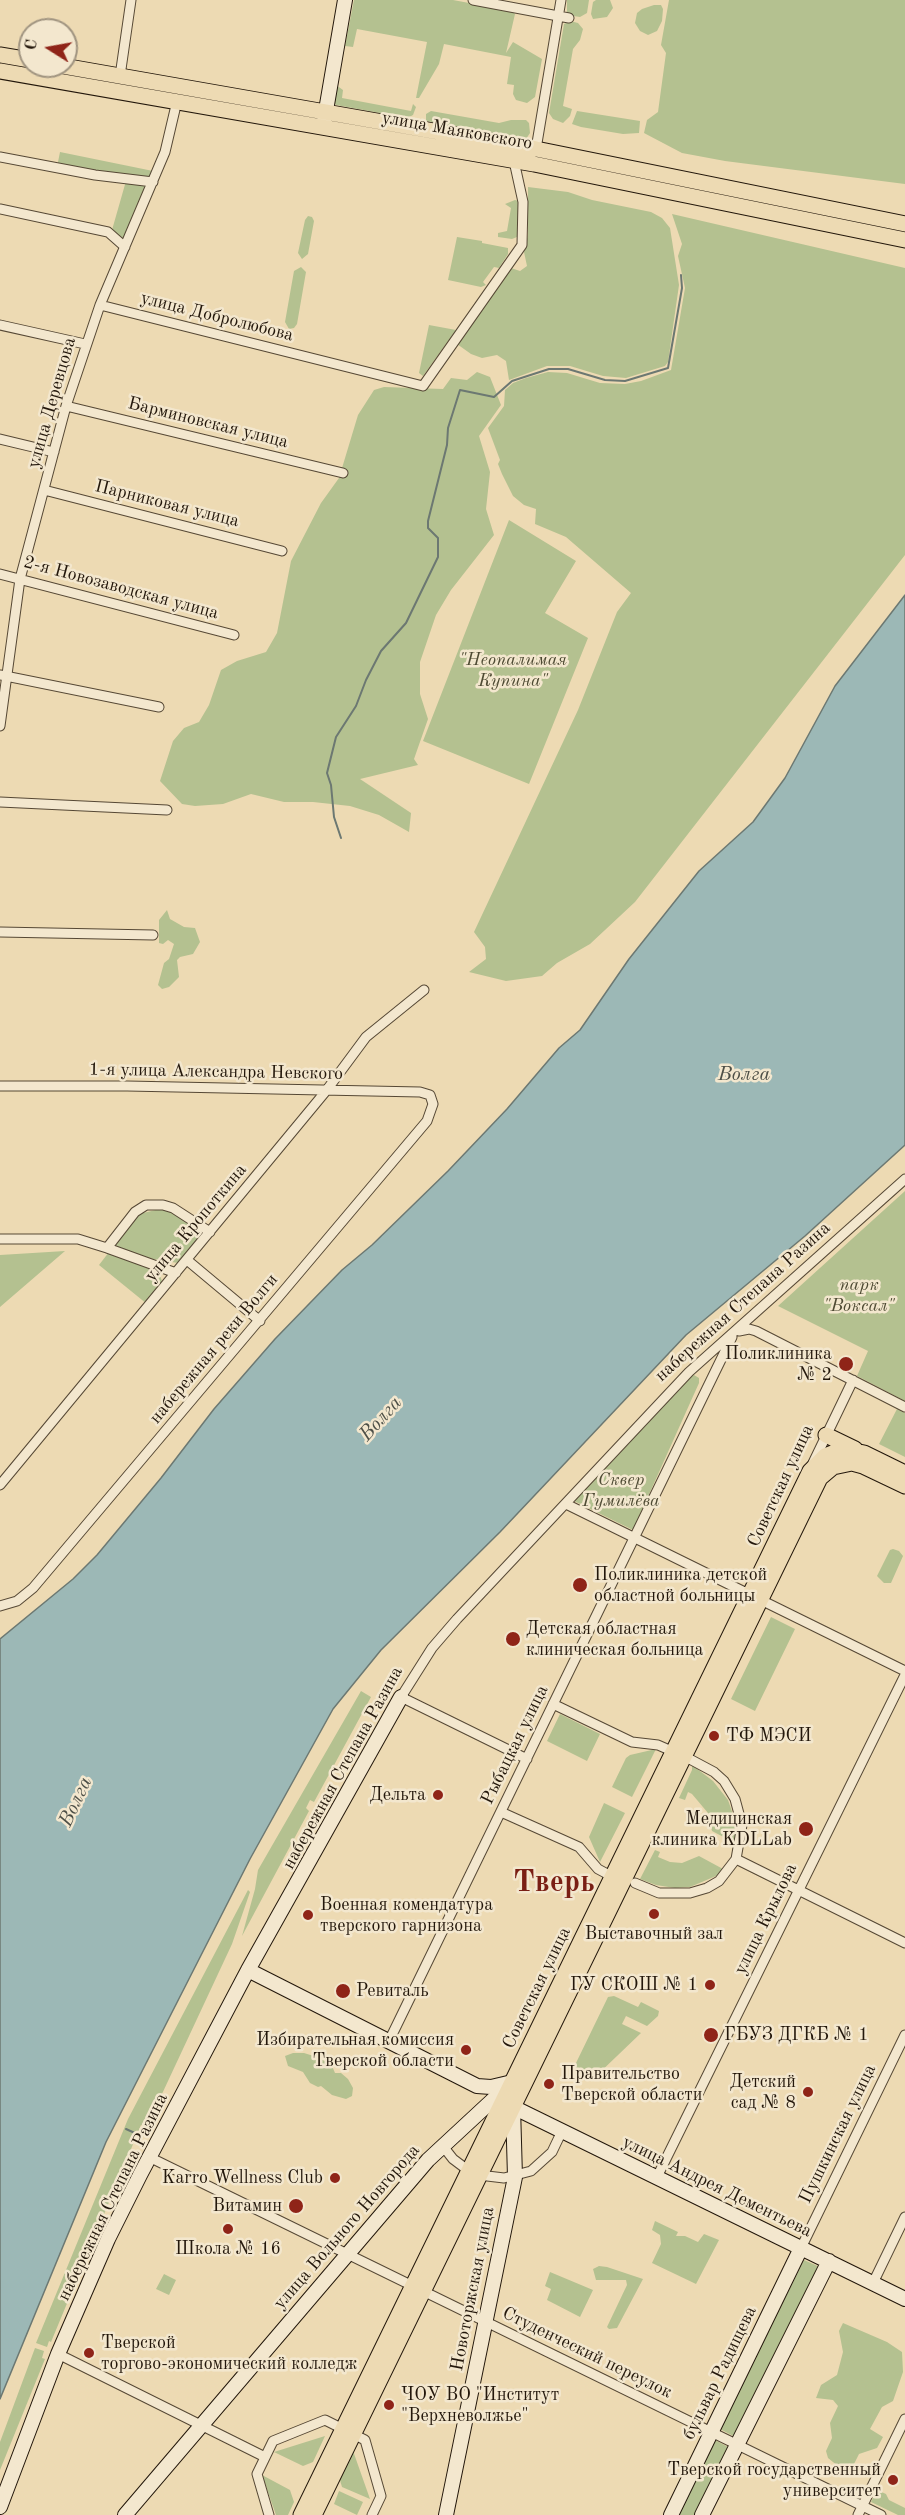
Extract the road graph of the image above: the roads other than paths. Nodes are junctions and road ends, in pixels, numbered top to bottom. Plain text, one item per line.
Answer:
1 (131, 0) edge
2 (345, 0) edge
3 (473, 0) edge
4 (561, 0) edge
5 (558, 16) junction
6 (569, 18) dead end
7 (0, 55) edge
8 (18, 58) edge
9 (78, 69) edge
10 (0, 71) edge
11 (120, 76) junction
12 (177, 101) junction
13 (324, 119) junction
14 (536, 149) junction
15 (0, 157) edge
16 (514, 161) junction
17 (153, 182) junction
18 (0, 209) edge
19 (905, 224) edge
20 (905, 240) edge
21 (125, 247) junction
22 (100, 305) junction
23 (0, 325) edge
24 (85, 344) junction
25 (66, 406) junction
26 (0, 439) edge
27 (54, 452) junction
28 (343, 473) dead end
29 (44, 490) junction
30 (282, 551) dead end
31 (0, 574) edge
32 (20, 579) junction
33 (234, 635) dead end
34 (3, 676) edge
35 (159, 707) dead end
36 (0, 726) edge
37 (0, 802) edge
38 (167, 810) dead end
39 (0, 932) edge
40 (153, 935) dead end
41 (424, 990) dead end
42 (0, 1086) edge
43 (326, 1090) junction
44 (430, 1095) joint
45 (905, 1179) edge
46 (210, 1233) junction
47 (0, 1239) edge
48 (107, 1248) junction
49 (187, 1260) junction
50 (176, 1273) junction
51 (260, 1321) junction
52 (734, 1333) junction
53 (853, 1380) junction
54 (905, 1407) edge
55 (826, 1435) junction
56 (864, 1453) junction
57 (905, 1473) edge
58 (815, 1475) junction
59 (0, 1485) edge
60 (905, 1486) edge
61 (566, 1504) junction
62 (634, 1538) junction
63 (755, 1597) junction
64 (0, 1606) edge
65 (905, 1673) edge
66 (401, 1697) junction
67 (553, 1704) junction
68 (679, 1754) junction
69 (527, 1759) junction
70 (501, 1812) junction
71 (736, 1859) junction
72 (625, 1878) junction
73 (799, 1890) junction
74 (905, 1942) edge
75 (248, 1971) junction
76 (905, 2035) edge
77 (389, 2041) junction
78 (513, 2082) junction
79 (474, 2084) junction
80 (505, 2109) junction
81 (477, 2112) junction
82 (562, 2131) junction
83 (500, 2133) junction
84 (442, 2145) junction
85 (149, 2157) junction
86 (474, 2173) junction
87 (515, 2177) junction
88 (657, 2177) junction
89 (905, 2217) edge
90 (801, 2248) junction
91 (347, 2254) junction
92 (829, 2261) junction
93 (873, 2283) junction
94 (418, 2288) junction
95 (905, 2299) edge
96 (485, 2321) junction
97 (58, 2354) junction
98 (905, 2419) edge
99 (201, 2425) junction
100 (348, 2432) junction
101 (711, 2432) junction
102 (737, 2445) junction
103 (265, 2457) junction
104 (0, 2507) edge
105 (860, 2510) edge
106 (125, 2515) edge
107 (269, 2515) edge
108 (301, 2515) edge
109 (314, 2515) edge
110 (374, 2515) edge
111 (446, 2515) edge
112 (671, 2515) edge
113 (702, 2515) edge
114 (881, 2515) edge

1 - 11 street
2 - 13 street
3 - 5 street
4 - 5 street
5 - 6 street
5 - 14 street
7 - 8 main road
9 - 11 main road, улица Маяковского
10 - 12 main road, улица Маяковского
11 - 13 main road, улица Маяковского
12 - 13 main road, улица Маяковского
12 - 17 street, улица Деревцова
13 - 14 main road, улица Маяковского
13 - 16 main road, улица Маяковского
14 - 19 main road, улица Маяковского
15 - 17 street
16 - 20 main road, улица Маяковского
16 - 22 street, улица Добролюбова
17 - 21 street, улица Деревцова
18 - 21 street
21 - 22 street, улица Деревцова
22 - 24 street, улица Деревцова
23 - 24 street
24 - 25 street, улица Деревцова
25 - 27 street, улица Деревцова
25 - 28 street, Барминовская улица
26 - 27 street
27 - 29 street, улица Деревцова
29 - 30 street, Парниковая улица
29 - 32 street, улица Деревцова
31 - 32 street, 2-я Новозаводская улица
32 - 33 street, 2-я Новозаводская улица
32 - 34 street, улица Деревцова
34 - 35 street
34 - 36 street, улица Деревцова
37 - 38 street
39 - 40 street
41 - 43 street, улица Кропоткина
42 - 43 street, 1-я улица Александра Невского
43 - 44 street, 1-я улица Александра Невского
43 - 46 street, улица Кропоткина
44 - 51 street, набережная реки Волги
45 - 52 street, набережная Степана Разина
46 - 48 street
46 - 49 street, улица Кропоткина
47 - 48 street
48 - 50 street
49 - 50 street, улица Кропоткина
49 - 51 street
50 - 59 street, улица Кропоткина
51 - 64 street, набережная реки Волги
52 - 53 street
52 - 61 street, набережная Степана Разина
52 - 62 street, Рыбацкая улица
53 - 54 street
53 - 55 street, Советская улица
55 - 56 main road
55 - 58 street, Советская улица
56 - 57 main road
56 - 58 main road
58 - 60 main road
58 - 63 main road, Советская улица
61 - 62 street
61 - 66 street, набережная Степана Разина
62 - 63 street
62 - 67 street, Рыбацкая улица
63 - 65 street
63 - 68 main road, Советская улица
65 - 73 street, улица Крылова
66 - 69 street
66 - 75 street, набережная Степана Разина
67 - 68 street
67 - 69 street, Рыбацкая улица
68 - 71 street
68 - 72 main road, Советская улица
68 - 72 main road, Советская улица
69 - 70 street, Рыбацкая улица
70 - 72 street
70 - 77 street, Рыбацкая улица
71 - 72 street
71 - 73 street
72 - 78 main road, Советская улица
72 - 80 main road, Советская улица
73 - 74 street
73 - 88 street, улица Крылова
75 - 77 street
75 - 85 street, набережная Степана Разина
76 - 90 street, Пушкинская улица
77 - 79 street
78 - 79 street
78 - 80 main road, Советская улица
78 - 81 street, улица Вольного Новгорода
79 - 81 street
80 - 82 street, улица Андрея Дементьева
80 - 83 main road, Советская улица
80 - 86 main road, Советская улица
80 - 87 street, Новоторжская улица
81 - 84 street, улица Вольного Новгорода
82 - 87 street
82 - 88 street, улица Андрея Дементьева
83 - 86 main road, Советская улица
83 - 87 street
84 - 86 street
84 - 91 street, улица Вольного Новгорода
85 - 91 street, Студенческий переулок
85 - 97 street, набережная Степана Разина
86 - 87 street
86 - 94 main road, Советская улица
87 - 96 street, Новоторжская улица
88 - 90 street, улица Андрея Дементьева
89 - 93 street
90 - 92 street, улица Андрея Дементьева
90 - 101 street, бульвар Радищева
91 - 94 street, Студенческий переулок
91 - 99 street, улица Вольного Новгорода
92 - 93 street, улица Андрея Дементьева
92 - 102 street
93 - 95 street, улица Андрея Дементьева
94 - 96 street, Студенческий переулок
94 - 100 main road, Советская улица
96 - 101 street, Студенческий переулок
96 - 111 street, Новоторжская улица
97 - 99 street
97 - 104 street, набережная Степана Разина
98 - 105 street
99 - 103 street
99 - 106 street, улица Вольного Новгорода
100 - 103 street
100 - 108 main road, Советская улица
100 - 109 main road, Советская улица
100 - 110 street
101 - 102 street, Студенческий переулок
101 - 112 street, бульвар Радищева
102 - 105 street, Студенческий переулок
102 - 113 street
103 - 107 street
105 - 114 street, Студенческий переулок

